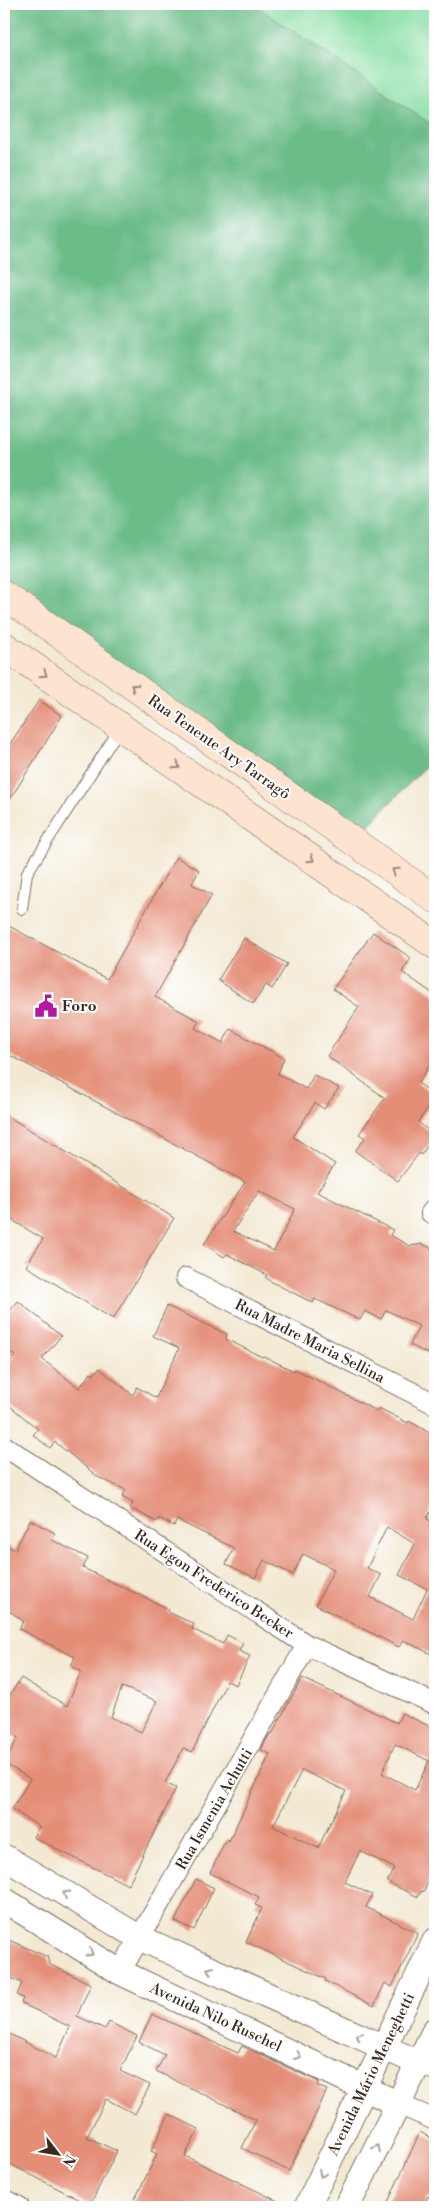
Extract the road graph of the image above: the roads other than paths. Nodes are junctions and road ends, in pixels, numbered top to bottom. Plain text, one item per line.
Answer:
1 (6, 602) edge
2 (4, 646) edge
3 (120, 727) junction
4 (435, 899) edge
5 (22, 909) dead end
6 (435, 945) edge
7 (186, 1278) dead end
8 (435, 1404) edge
9 (4, 1446) edge
10 (307, 1645) junction
11 (435, 1704) edge
12 (4, 1857) edge
13 (4, 1900) edge
14 (140, 1938) junction
15 (435, 1942) edge
16 (120, 1972) junction
17 (435, 2030) edge
18 (384, 2047) junction
19 (427, 2066) edge
20 (364, 2088) junction
21 (398, 2104) junction
22 (435, 2120) edge
23 (4, 2199) edge
24 (19, 2207) edge
25 (307, 2207) edge
26 (347, 2207) edge

4 -> 1 main road, Rua Tenente Ary Tarragô
2 -> 3 main road
3 - 5 lane
3 -> 6 main road
7 - 8 street, Rua Madre Maria Sellina
9 - 10 street, Rua Egon Frederico Becker
10 - 11 street, Rua Egon Frederico Becker
10 - 14 street, Rua Ismenia Achutti
14 -> 12 street
13 -> 16 street, Avenida Nilo Ruschel
14 - 16 street, Rua Ismenia Achutti
18 -> 14 street
15 - 18 street, Avenida Mário Meneghetti
16 -> 20 street, Avenida Nilo Ruschel
17 - 19 street
18 - 19 street
18 - 20 street, Avenida Mário Meneghetti
19 - 21 street
20 - 21 street, Avenida Nilo Ruschel
20 -> 25 street, Avenida Mário Meneghetti
21 - 22 street, Avenida Nilo Ruschel
26 -> 21 street
23 - 24 street

